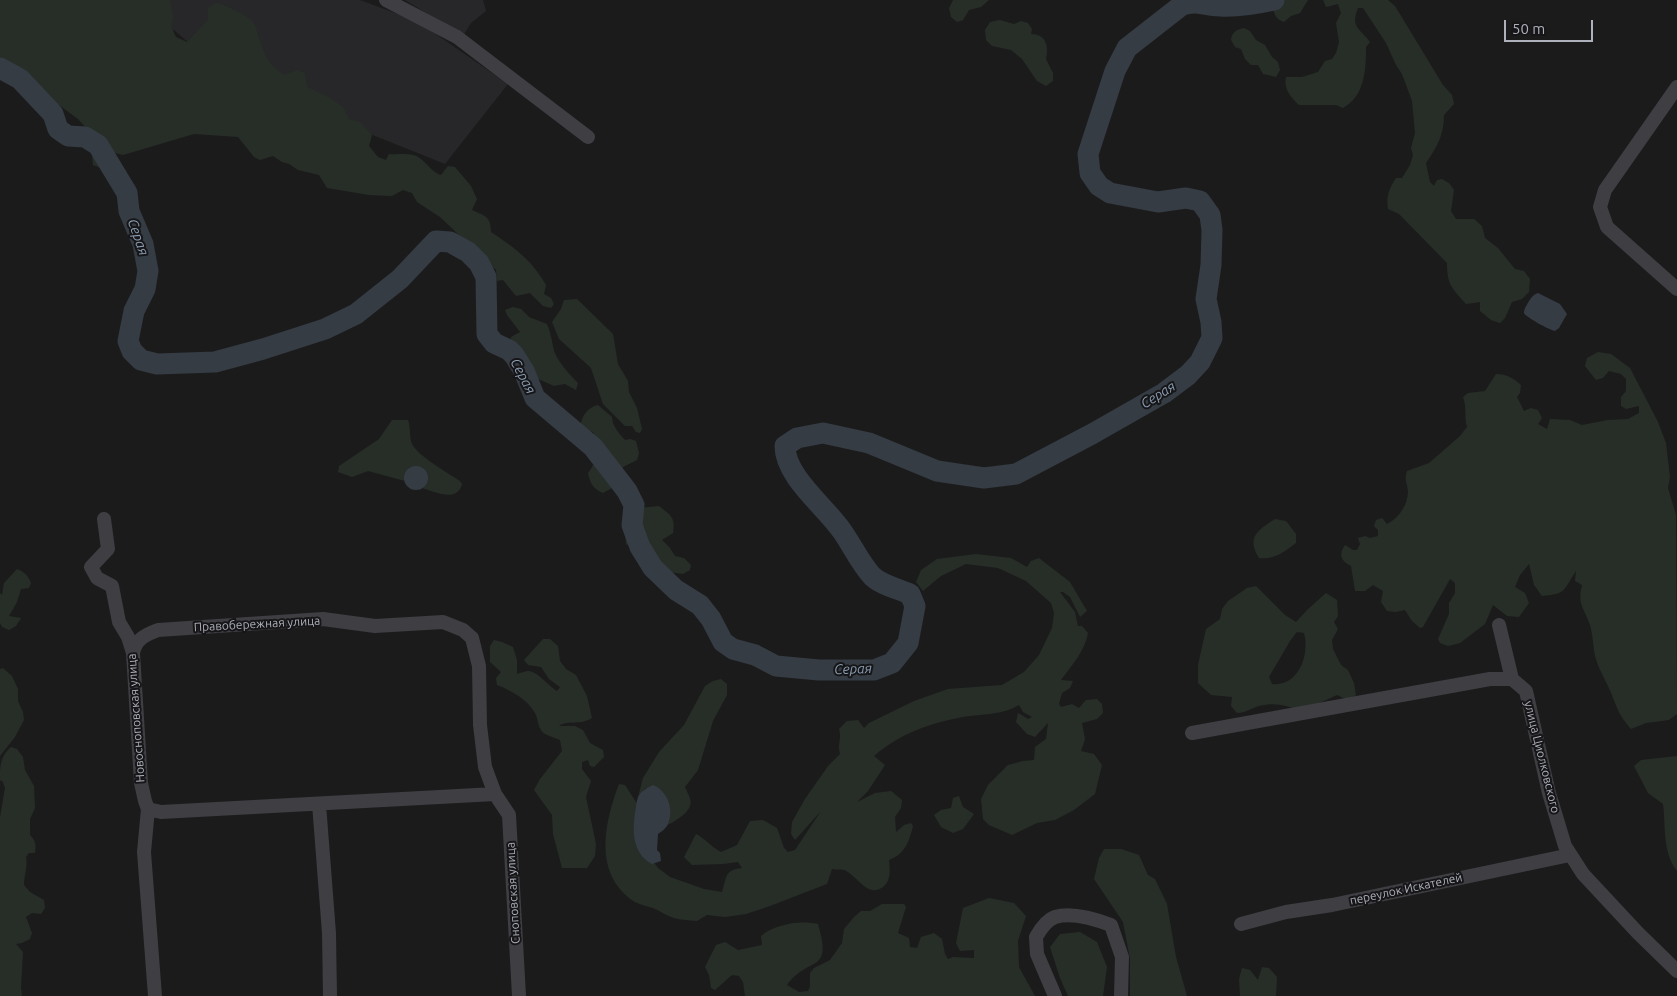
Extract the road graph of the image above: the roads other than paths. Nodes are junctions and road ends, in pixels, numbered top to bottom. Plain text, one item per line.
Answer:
1 (386, 0) edge
2 (1677, 87) edge
3 (588, 137) dead end
4 (1677, 289) edge
5 (104, 519) dead end
6 (1499, 625) dead end
7 (474, 645) joint
8 (133, 653) junction
9 (1512, 679) junction
10 (1192, 733) dead end
11 (495, 794) junction
12 (318, 804) junction
13 (148, 809) junction
14 (1570, 855) junction
15 (1241, 924) dead end
16 (1677, 971) edge
17 (155, 996) edge
18 (330, 996) edge
19 (519, 996) edge
20 (1054, 996) edge
21 (1121, 996) edge

1 - 3 street
2 - 4 street
5 - 8 street, Новосноповская улица
6 - 9 street
7 - 8 street, Правобережная улица
7 - 11 street, Сноповская улица
8 - 13 street, Новосноповская улица
9 - 10 street
9 - 14 street, улица Циолковского
11 - 12 street
11 - 19 street, Сноповская улица
12 - 13 street
12 - 18 street
13 - 17 street, Новосноповская улица
14 - 15 street, переулок Искателей
14 - 16 street, улица Циолковского
20 - 21 street

